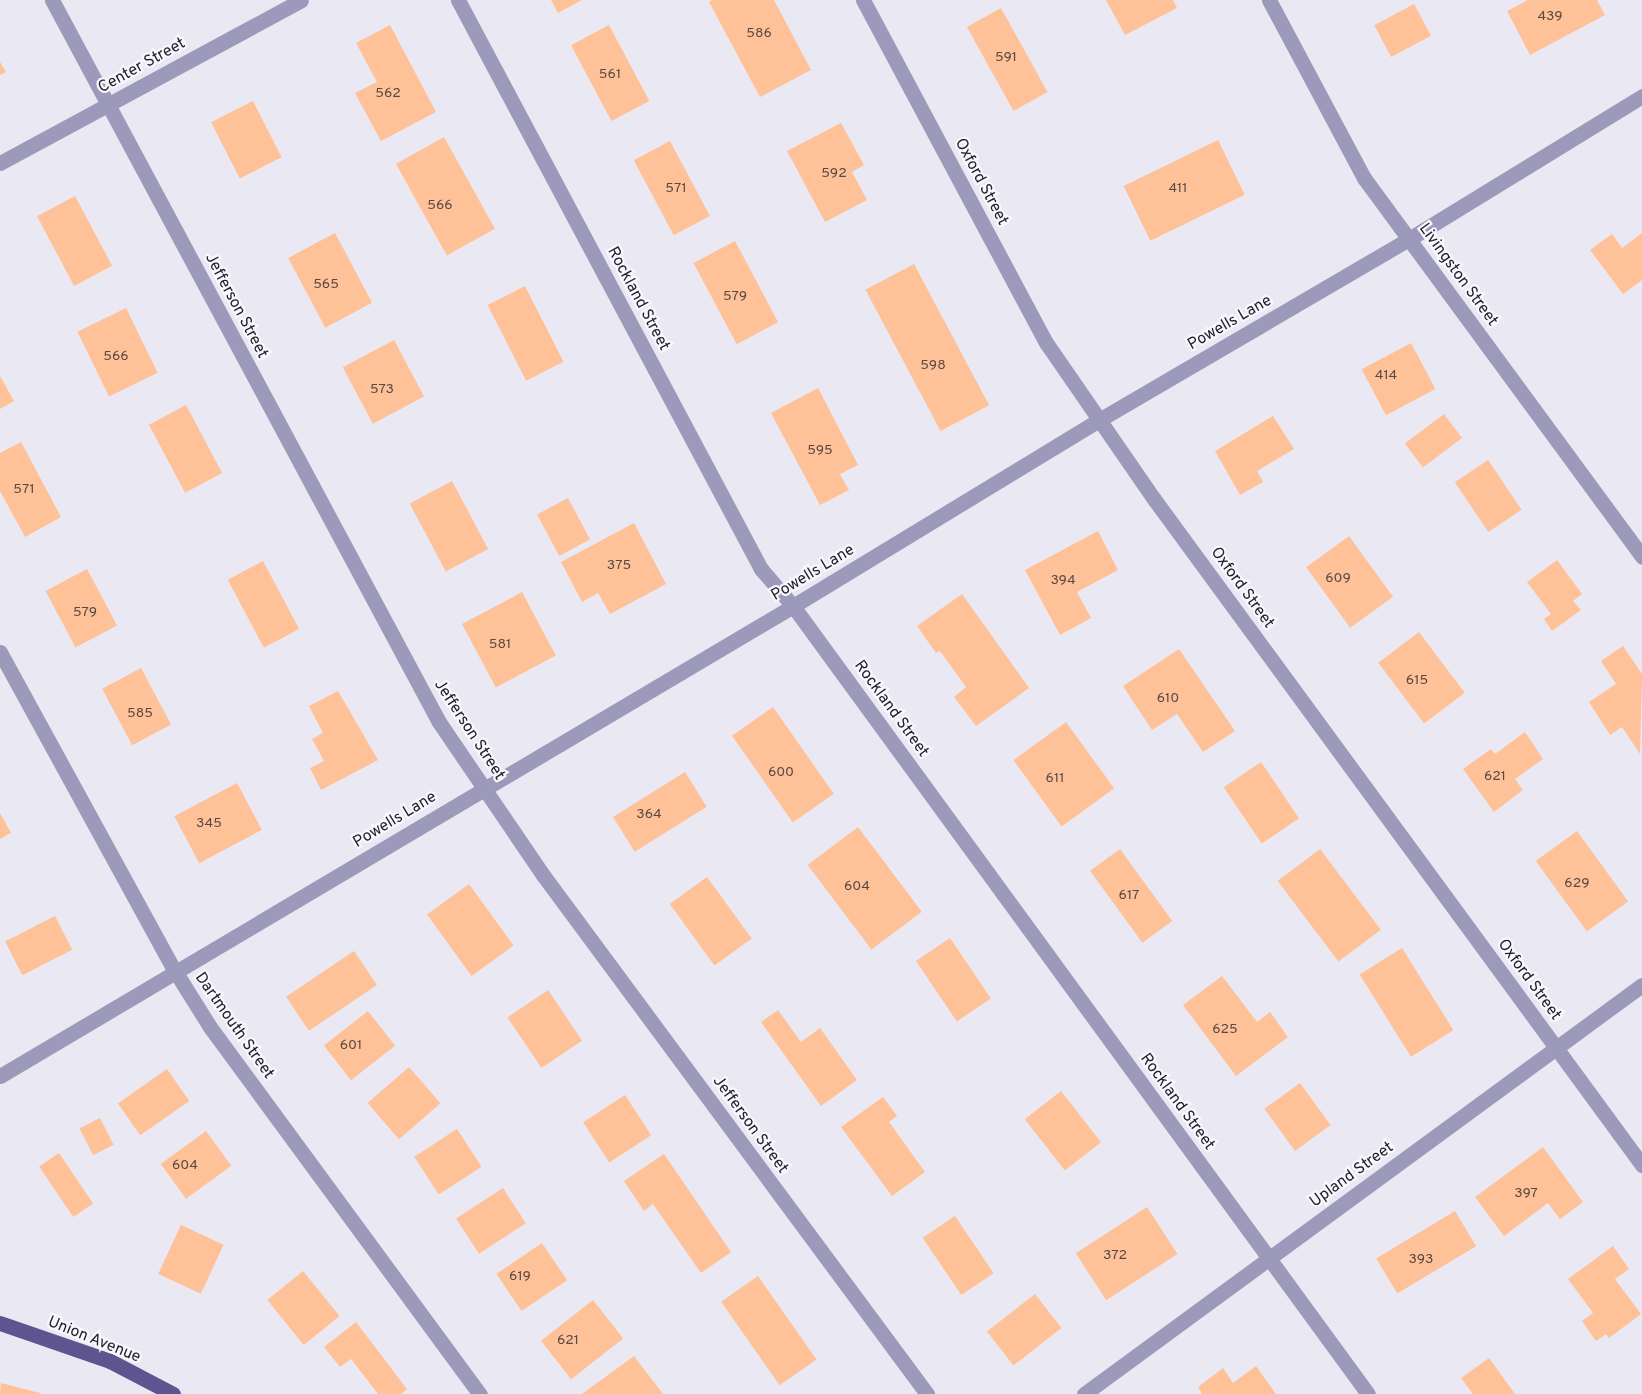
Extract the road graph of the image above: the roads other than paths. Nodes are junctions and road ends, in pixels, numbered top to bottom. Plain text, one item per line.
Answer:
1 (52, 0) edge
2 (301, 0) edge
3 (458, 0) edge
4 (863, 0) edge
5 (1269, 0) edge
6 (1642, 96) edge
7 (108, 105) junction
8 (0, 163) edge
9 (1409, 239) junction
10 (1099, 420) junction
11 (1642, 557) edge
12 (793, 606) junction
13 (0, 652) edge
14 (485, 788) junction
15 (175, 971) junction
16 (1642, 985) edge
17 (1556, 1048) junction
18 (0, 1076) edge
19 (1642, 1165) edge
20 (1269, 1259) junction
21 (0, 1323) edge
22 (173, 1394) edge
23 (480, 1394) edge
24 (927, 1394) edge
25 (1084, 1394) edge
26 (1368, 1394) edge

1 - 7 street, Jefferson Street
2 - 7 street, Center Street
3 - 12 street, Rockland Street
4 - 10 street, Oxford Street
5 - 9 street, Livingston Street
6 - 9 street, Powells Lane
7 - 8 street, Center Street
7 - 14 street, Jefferson Street
9 - 10 street, Powells Lane
9 - 11 street, Livingston Street
10 - 12 street, Powells Lane
10 - 17 street, Oxford Street
12 - 14 street, Powells Lane
12 - 20 street, Rockland Street
13 - 15 street, Dartmouth Street
14 - 15 street, Powells Lane
14 - 24 street, Jefferson Street
15 - 18 street, Powells Lane
15 - 23 street, Dartmouth Street
16 - 17 street, Upland Street
17 - 19 street, Oxford Street
17 - 20 street, Upland Street
20 - 25 street, Upland Street
20 - 26 street, Rockland Street
21 - 22 main road, Union Avenue

